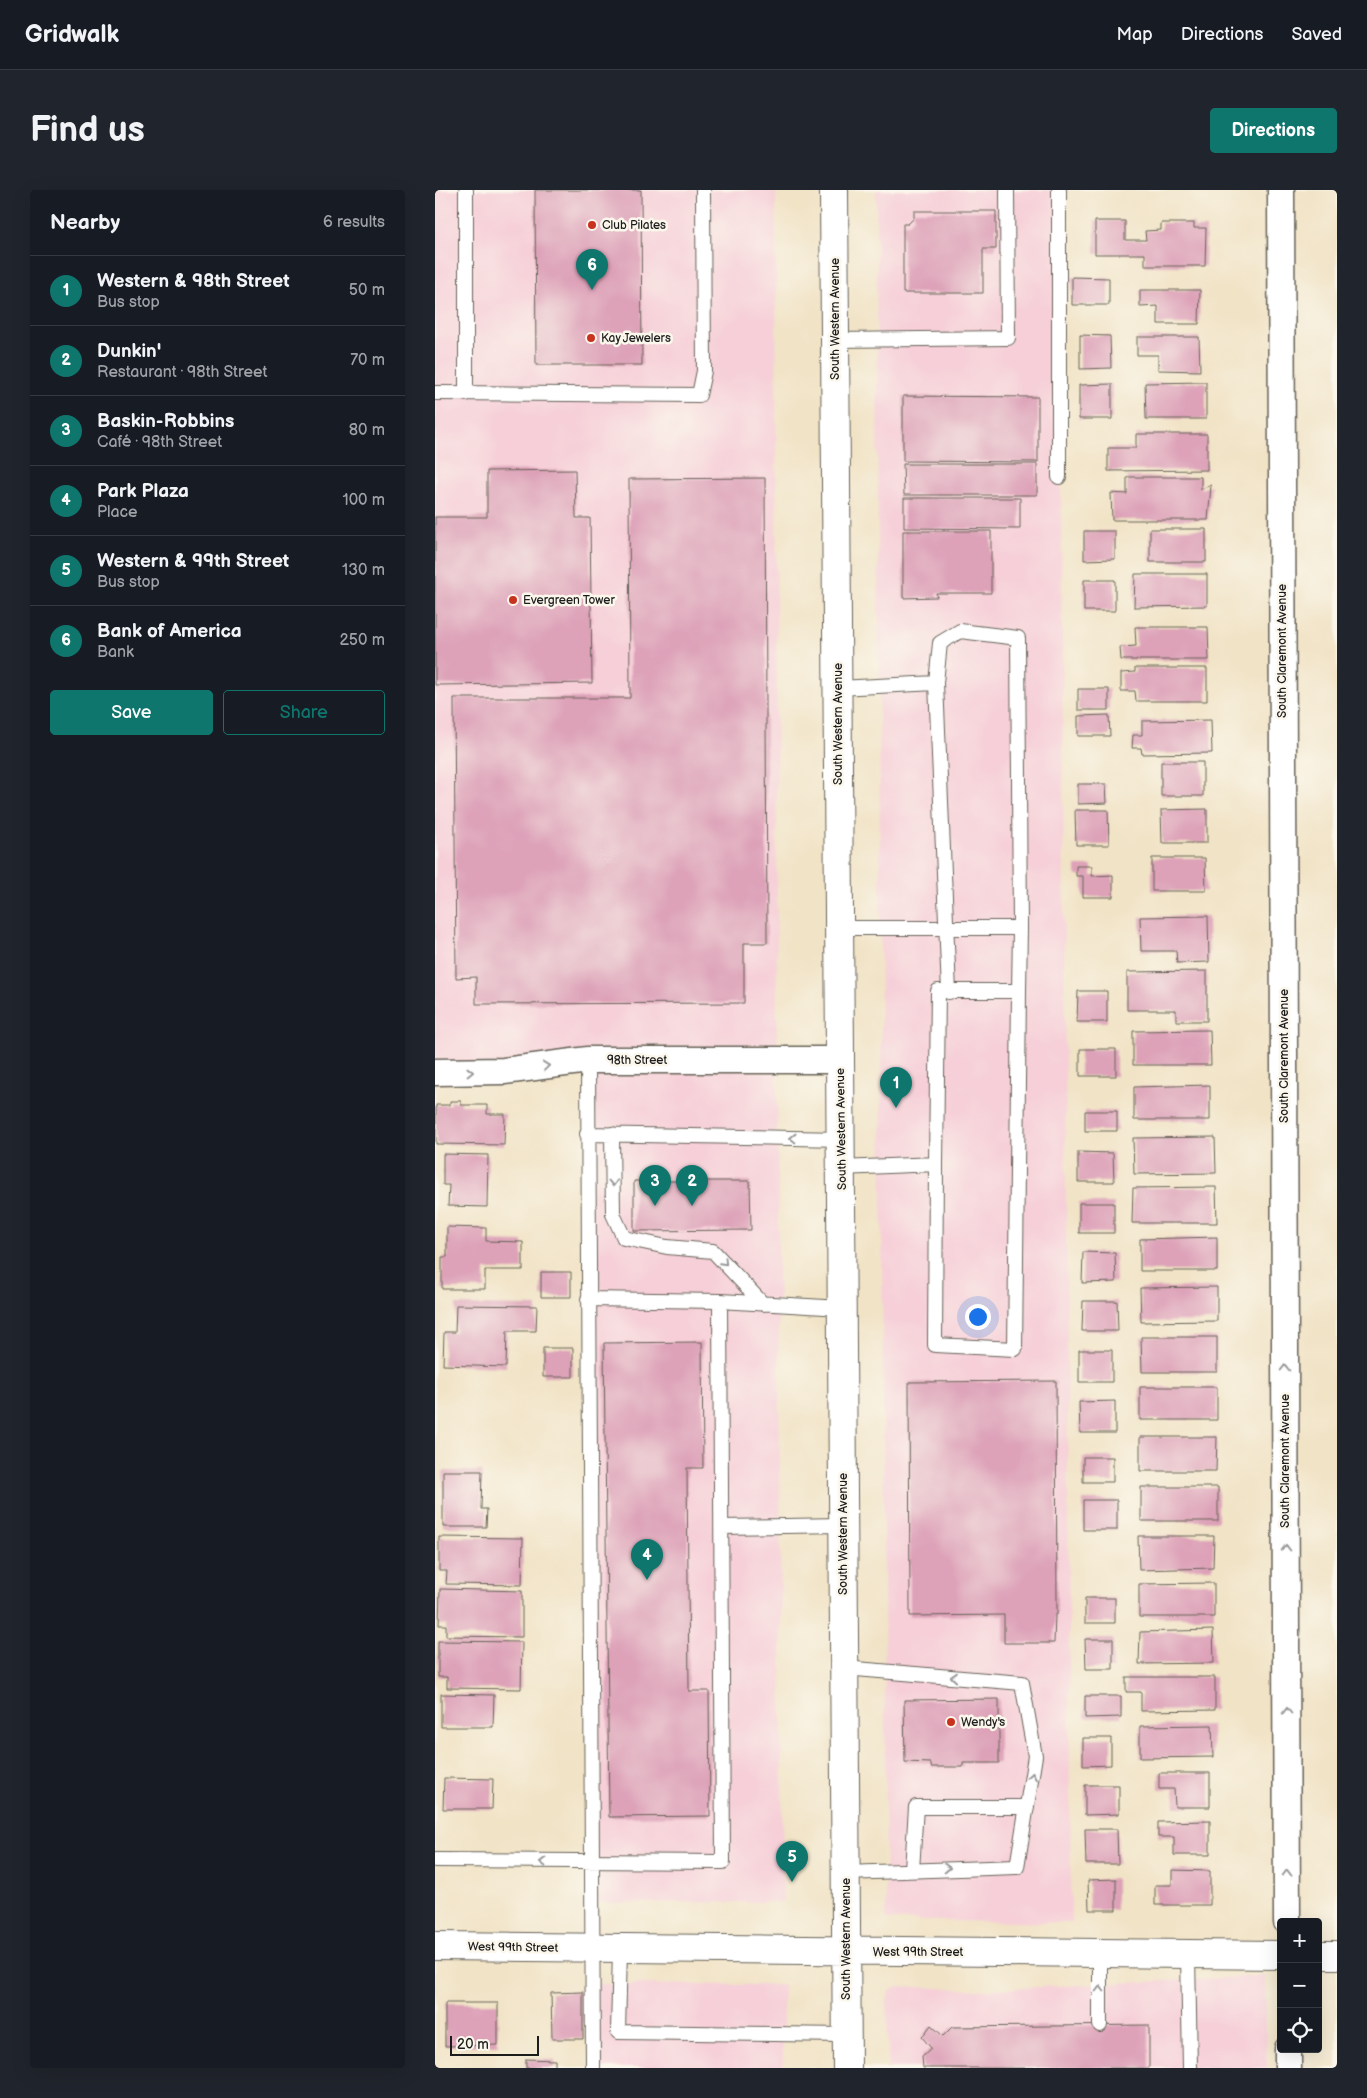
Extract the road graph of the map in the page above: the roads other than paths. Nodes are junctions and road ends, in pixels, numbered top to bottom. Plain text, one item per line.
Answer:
1 (466, 190) edge
2 (703, 190) edge
3 (834, 190) edge
4 (1007, 190) edge
5 (1059, 190) edge
6 (1281, 190) edge
7 (835, 340) junction
8 (435, 393) edge
9 (466, 394) junction
10 (1059, 477) dead end
11 (937, 683) junction
12 (838, 688) junction
13 (840, 928) junction
14 (946, 928) junction
15 (1020, 928) junction
16 (1019, 991) junction
17 (949, 992) junction
18 (588, 1060) junction
19 (840, 1060) junction
20 (435, 1072) edge
21 (587, 1134) junction
22 (612, 1134) junction
23 (841, 1138) junction
24 (936, 1164) junction
25 (841, 1168) junction
26 (588, 1299) junction
27 (720, 1301) junction
28 (763, 1304) junction
29 (842, 1308) junction
30 (843, 1525) junction
31 (721, 1527) junction
32 (844, 1668) junction
33 (1027, 1807) junction
34 (435, 1860) edge
35 (591, 1862) junction
36 (912, 1870) junction
37 (845, 1872) junction
38 (1287, 1918) edge
39 (435, 1946) edge
40 (592, 1948) junction
41 (620, 1949) junction
42 (846, 1952) junction
43 (1100, 1954) junction
44 (1188, 1954) junction
45 (1277, 1955) edge
46 (1322, 1955) edge
47 (1337, 1955) edge
48 (1100, 2025) dead end
49 (846, 2035) junction
50 (1288, 2053) edge
51 (593, 2068) edge
52 (847, 2068) edge
53 (1190, 2068) edge
54 (1288, 2068) edge

1 - 9 lane
2 - 9 lane
3 - 7 main road, South Western Avenue
4 - 7 lane
5 - 10 lane
38 -> 6 street, South Claremont Avenue
7 - 12 main road, South Western Avenue
8 - 9 lane
11 - 12 lane
11 - 14 lane
11 - 15 lane
12 - 13 main road, South Western Avenue
13 - 14 lane
13 - 19 main road, South Western Avenue
14 - 15 lane
14 - 17 lane
15 - 16 lane
16 - 17 lane
16 - 24 lane
17 - 24 lane
18 - 19 street, 98th Street
20 -> 18 street, 98th Street
18 - 21 lane
19 - 23 main road, South Western Avenue
21 - 22 lane
21 - 26 lane
23 -> 22 lane
22 -> 28 lane
23 - 25 main road, South Western Avenue
24 - 25 lane
25 - 29 main road, South Western Avenue
26 - 27 lane
26 - 35 lane
27 - 28 lane
27 - 31 lane
28 - 29 lane
29 - 30 main road, South Western Avenue
30 - 31 lane
30 - 32 main road, South Western Avenue
31 - 35 lane
33 -> 32 lane
32 - 37 main road, South Western Avenue
36 -> 33 lane
33 - 36 lane
35 -> 34 lane
35 - 40 lane
36 - 37 lane
37 - 42 main road, South Western Avenue
39 - 40 main road, West 99th Street
40 - 41 main road, West 99th Street
40 - 51 lane
41 - 42 main road, West 99th Street
41 - 49 lane
42 - 43 main road, West 99th Street
42 - 49 main road, South Western Avenue
43 - 44 main road, West 99th Street
48 -> 43 lane
44 - 45 main road, West 99th Street
44 - 53 lane
46 - 47 main road
49 - 52 main road, South Western Avenue
50 - 54 street

